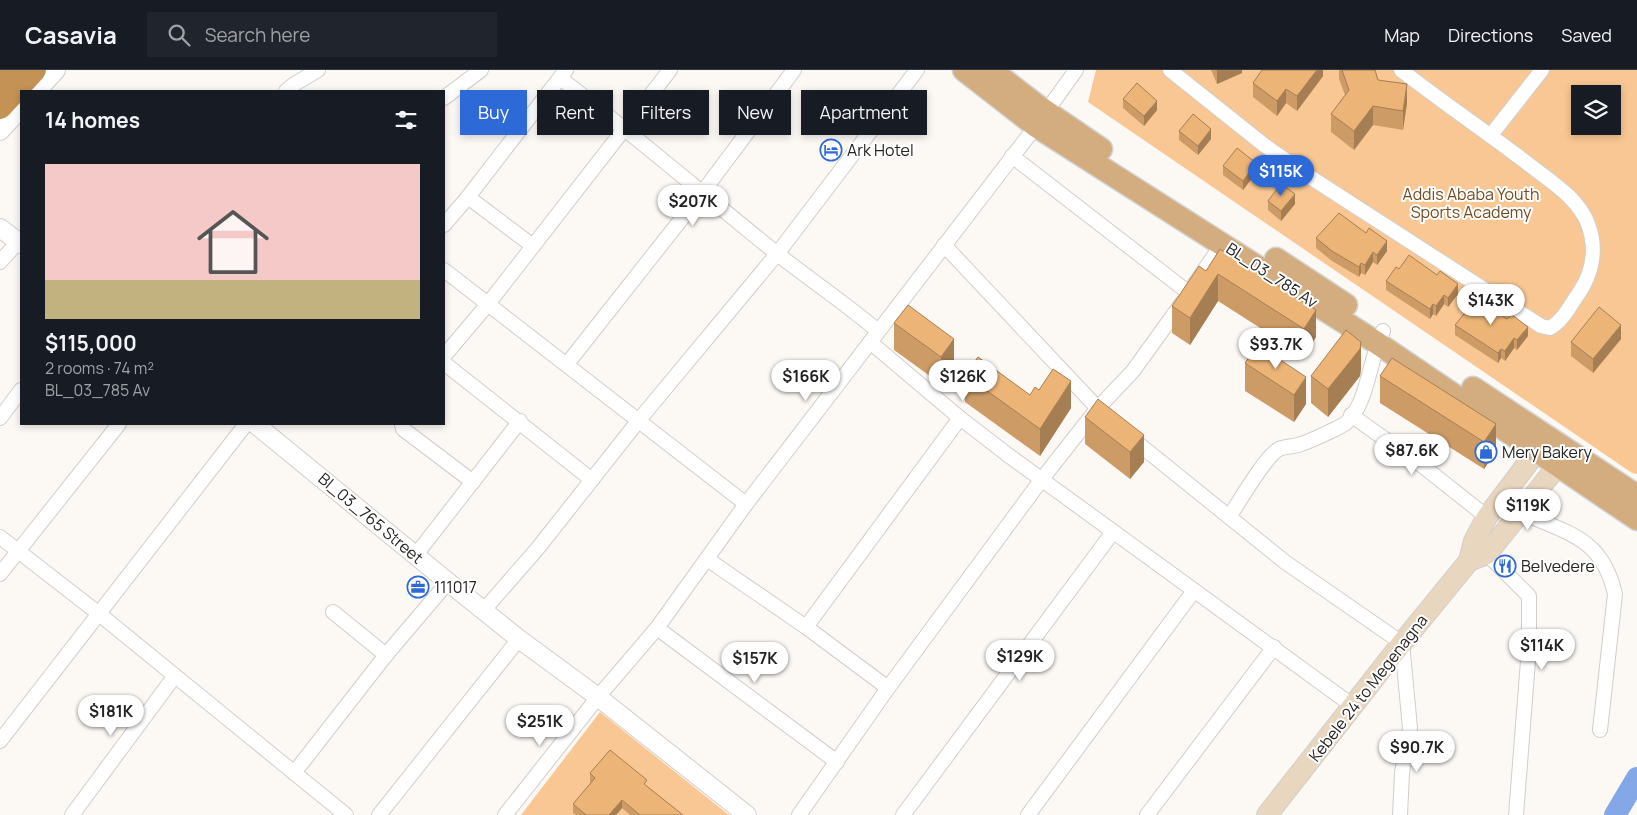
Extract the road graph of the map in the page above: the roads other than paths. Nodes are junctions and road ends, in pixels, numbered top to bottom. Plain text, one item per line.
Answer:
1 (10, 70) edge
2 (34, 70) edge
3 (56, 70) edge
4 (318, 70) edge
5 (481, 70) edge
6 (670, 70) edge
7 (794, 70) edge
8 (918, 70) edge
9 (964, 70) edge
10 (991, 70) edge
11 (1076, 70) edge
12 (1170, 70) edge
13 (1401, 70) edge
14 (1542, 70) edge
15 (563, 74) edge
16 (0, 80) edge
17 (38, 90) edge
18 (287, 90) edge
19 (655, 90) edge
20 (445, 97) edge
21 (0, 107) edge
22 (20, 109) edge
23 (1041, 118) junction
24 (623, 125) edge
25 (0, 131) edge
26 (623, 132) edge
27 (634, 135) edge
28 (1491, 135) junction
29 (1012, 156) junction
30 (702, 193) junction
31 (468, 197) junction
32 (445, 224) edge
33 (0, 228) edge
34 (20, 243) edge
35 (1223, 243) junction
36 (944, 245) junction
37 (533, 246) junction
38 (777, 254) junction
39 (0, 262) edge
40 (445, 271) edge
41 (1189, 293) junction
42 (488, 304) junction
43 (874, 337) junction
44 (1380, 337) junction
45 (445, 355) edge
46 (445, 364) edge
47 (567, 364) junction
48 (20, 391) edge
49 (1096, 409) junction
50 (1351, 416) junction
51 (0, 418) edge
52 (960, 418) junction
53 (639, 420) junction
54 (520, 421) junction
55 (118, 425) edge
56 (245, 425) edge
57 (256, 425) edge
58 (402, 425) edge
59 (1537, 450) junction
60 (1559, 464) junction
61 (592, 480) junction
62 (1042, 480) junction
63 (473, 482) junction
64 (1612, 490) junction
65 (1637, 496) edge
66 (746, 504) junction
67 (1521, 512) junction
68 (1229, 517) junction
69 (1487, 517) junction
70 (1637, 519) edge
71 (1113, 532) junction
72 (0, 537) edge
73 (18, 551) junction
74 (415, 556) junction
75 (1478, 558) junction
76 (707, 559) junction
77 (0, 574) edge
78 (448, 582) junction
79 (1193, 592) junction
80 (484, 610) junction
81 (333, 612) dead end
82 (98, 613) junction
83 (657, 628) junction
84 (806, 628) junction
85 (519, 639) junction
86 (1402, 643) junction
87 (1274, 648) junction
88 (386, 655) junction
89 (174, 677) junction
90 (888, 688) junction
91 (598, 697) junction
92 (1353, 706) junction
93 (1600, 730) dead end
94 (0, 741) edge
95 (837, 762) junction
96 (294, 773) junction
97 (72, 815) edge
98 (346, 815) edge
99 (379, 815) edge
100 (505, 815) edge
101 (747, 815) edge
102 (800, 815) edge
103 (903, 815) edge
104 (1028, 815) edge
105 (1147, 815) edge
106 (1268, 815) edge
107 (1400, 815) edge
108 (1516, 815) edge

1 - 16 highway
2 - 21 highway
3 - 17 street
4 - 18 street
5 - 20 street
6 - 19 street
7 - 30 street
8 - 38 street
9 - 23 main road, BL_03_785 Av
10 - 23 main road, BL_03_785 Av
11 - 23 street
12 - 28 street
13 - 28 street
14 - 28 street
15 - 24 street
15 - 31 street
22 - 25 street
23 - 29 street
23 - 35 main road, BL_03_785 Av
23 - 44 main road, BL_03_785 Av
26 - 37 street
27 - 30 street
29 - 36 street
29 - 41 street
30 - 38 street
30 - 47 street
31 - 32 street
31 - 37 street
33 - 34 street
34 - 39 street
35 - 41 street
35 - 44 main road, BL_03_785 Av
36 - 43 street
36 - 49 street
37 - 42 street
38 - 43 street
38 - 53 street
40 - 42 street
41 - 49 street
42 - 45 street
42 - 47 street
43 - 52 street
43 - 66 street
44 - 50 street
44 - 59 main road, BL_03_785 Av
44 - 64 main road, BL_03_785 Av
46 - 54 street
47 - 53 street
48 - 51 street
49 - 62 street
49 - 68 street
50 - 68 street
50 - 69 street
52 - 62 street
52 - 84 street
53 - 61 street
53 - 66 street
54 - 61 street
54 - 63 street
55 - 73 street
56 - 82 street
57 - 74 street, Bl_03_765 Street
58 - 63 street
59 - 60 main road, BL_03_785 Av
59 - 69 main road
60 - 64 main road, BL_03_785 Av
60 - 67 main road, Kebele 24 to Megenagna
61 - 80 street
62 - 71 street
62 - 90 street
63 - 74 street
64 - 65 main road
64 - 70 main road
66 - 76 street
67 - 75 main road, Kebele 24 to Megenagna
67 - 93 street
68 - 86 street
69 - 75 main road
71 - 79 street
71 - 103 street
72 - 73 street
73 - 77 street
73 - 82 street
74 - 78 street, Bl_03_765 Street
75 - 86 main road, Kebele 24 to Megenagna
75 - 108 street
76 - 83 street
76 - 84 street
78 - 80 street, Bl_03_765 Street
78 - 88 street
79 - 87 street
79 - 104 street
80 - 85 street, Bl_03_765 Street
81 - 88 street
82 - 89 street
82 - 94 street
83 - 91 street
83 - 95 street
84 - 90 street
85 - 91 street, Bl_03_765 Street
85 - 99 street
86 - 92 main road, Kebele 24 to Megenagna
86 - 107 street
87 - 92 street
87 - 105 street
88 - 96 street
89 - 96 street
89 - 97 street
90 - 95 street
91 - 100 street
91 - 101 street, Bl_03_765 Street
92 - 106 main road, Kebele 24 to Megenagna
95 - 102 street
96 - 98 street

